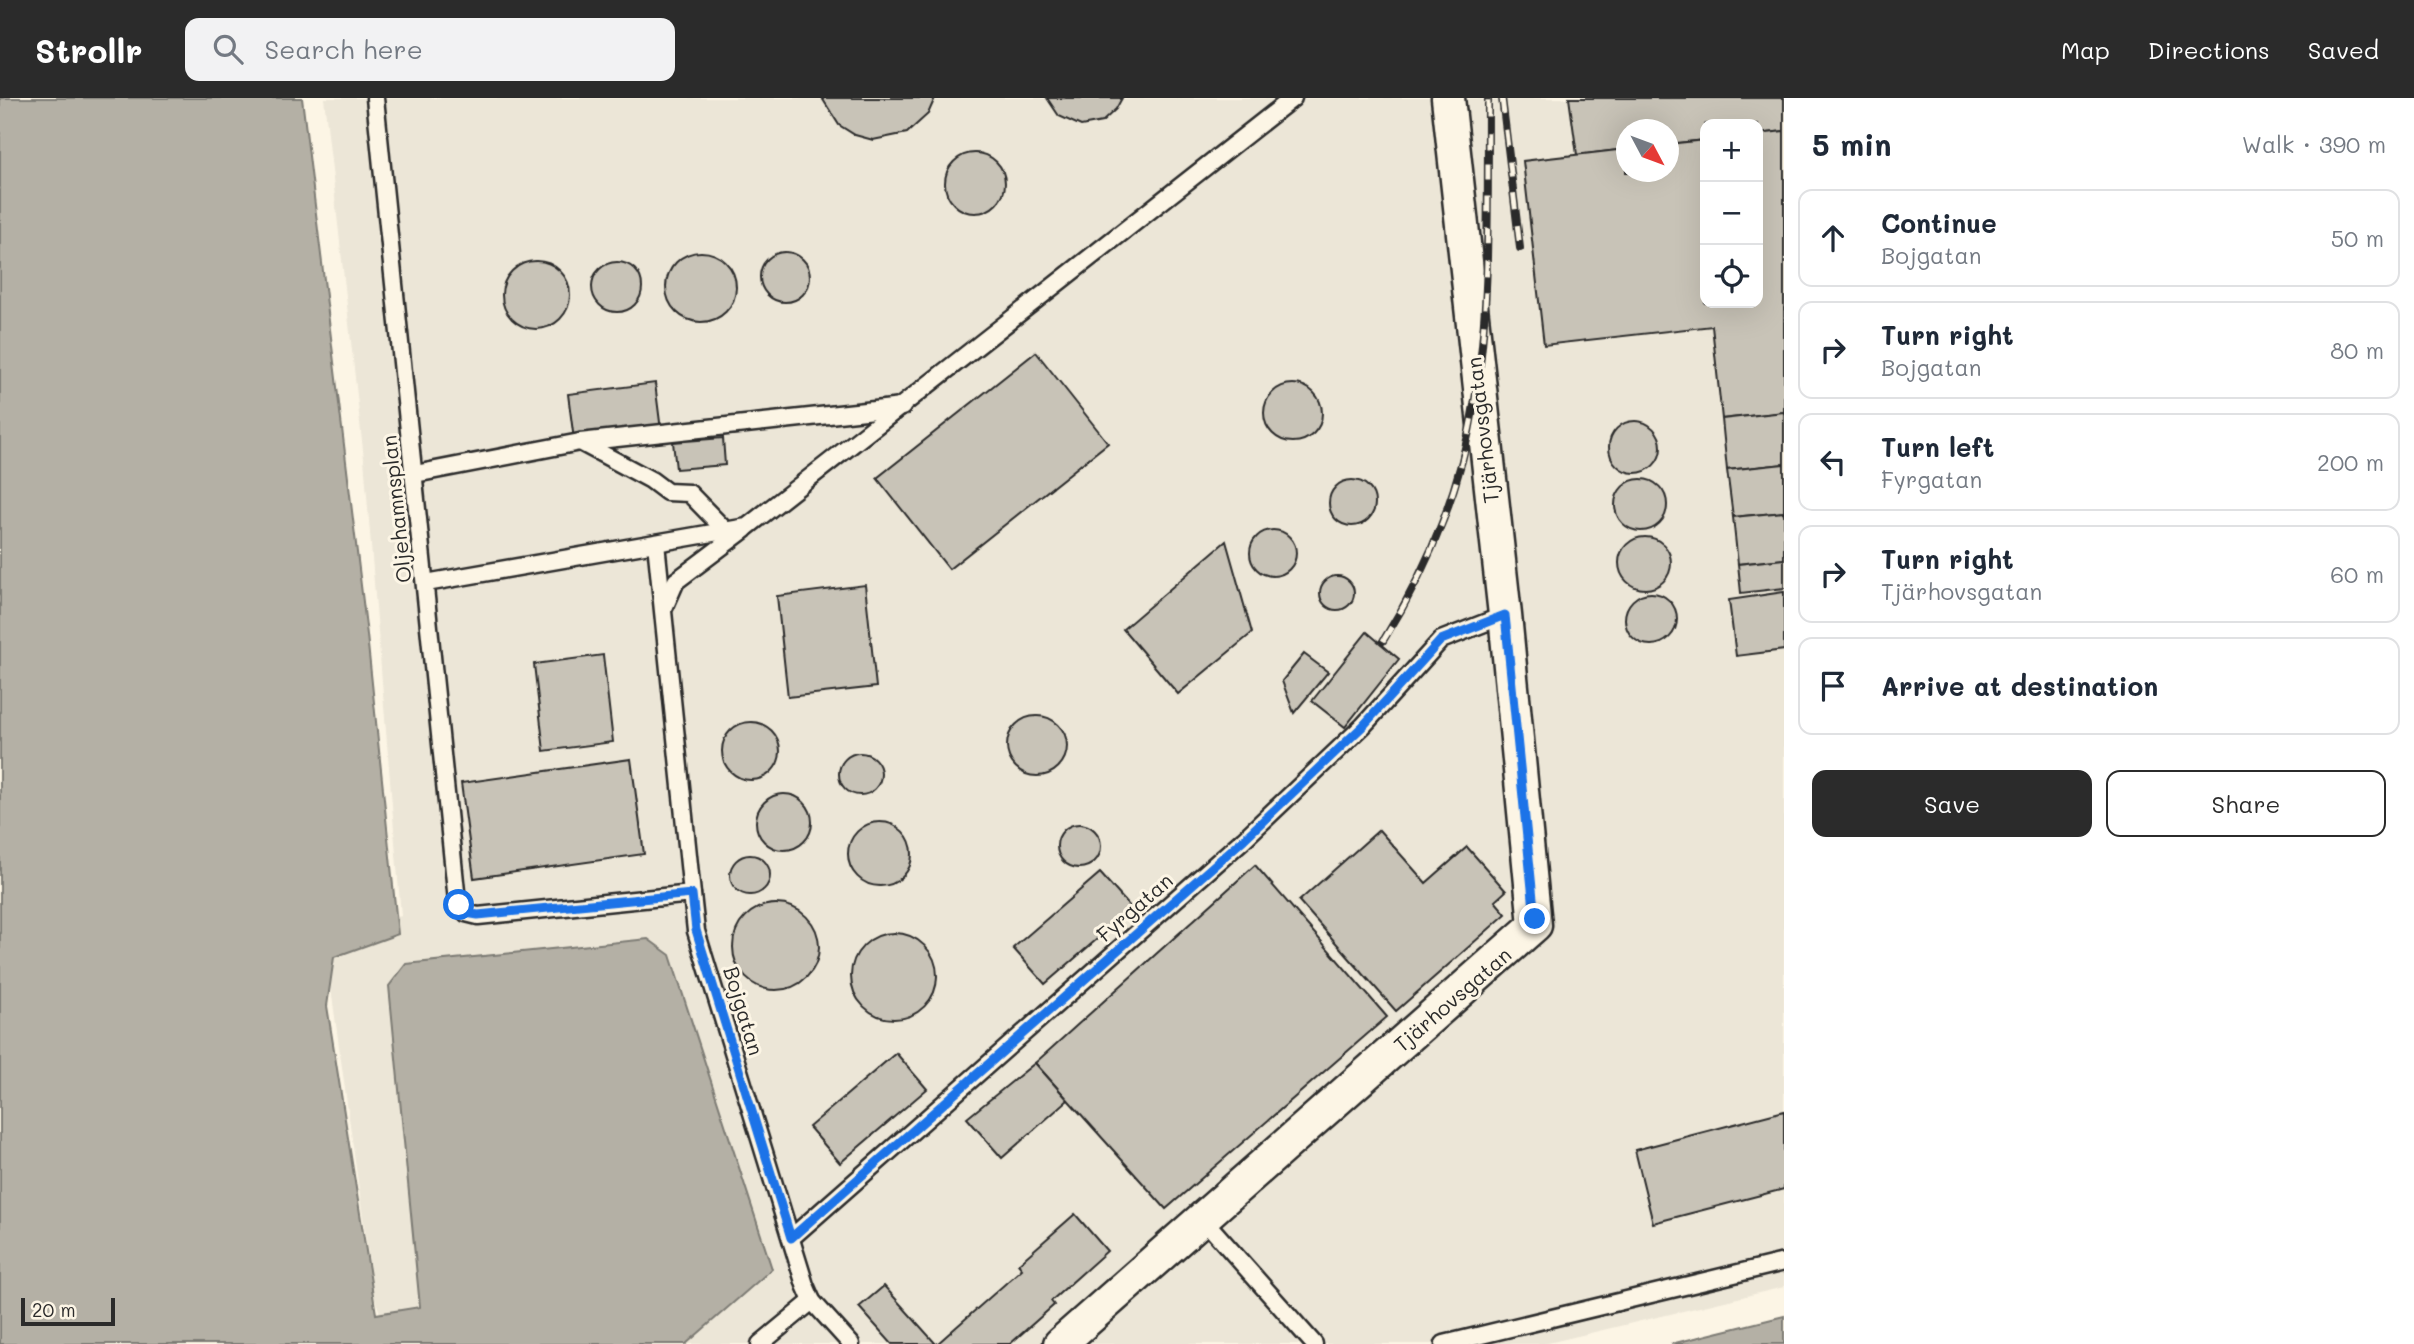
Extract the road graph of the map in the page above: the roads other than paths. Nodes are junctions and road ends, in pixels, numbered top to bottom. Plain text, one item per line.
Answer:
1 (375, 98) edge
2 (1293, 98) edge
3 (1448, 98) edge
4 (902, 407) junction
5 (580, 442) junction
6 (415, 474) junction
7 (747, 527) junction
8 (725, 530) junction
9 (656, 543) junction
10 (426, 583) junction
11 (665, 610) junction
12 (1505, 615) junction
13 (692, 894) junction
14 (1203, 1219) junction
15 (791, 1238) junction
16 (1784, 1262) edge
17 (812, 1301) junction
18 (760, 1344) edge
19 (850, 1344) edge
20 (1060, 1344) edge
21 (1314, 1344) edge
22 (1444, 1344) edge

1 - 6 lane, Oljehamnsplan
2 - 4 lane
3 - 12 street, Tjärhovsgatan
4 - 5 lane
4 - 7 lane
5 - 6 lane
5 - 8 lane
6 - 10 lane, Oljehamnsplan
7 - 8 lane
7 - 11 lane
8 - 9 lane
9 - 10 lane
9 - 11 lane, Bojgatan
10 - 13 lane, Oljehamnsplan
11 - 13 lane, Bojgatan
12 - 14 street, Tjärhovsgatan
12 - 15 lane, Fyrgatan
13 - 15 lane, Bojgatan
14 - 20 street, Tjärhovsgatan
14 - 21 lane
15 - 17 lane, Bojgatan
16 - 22 lane
17 - 18 lane
17 - 19 lane, Bojgatan

